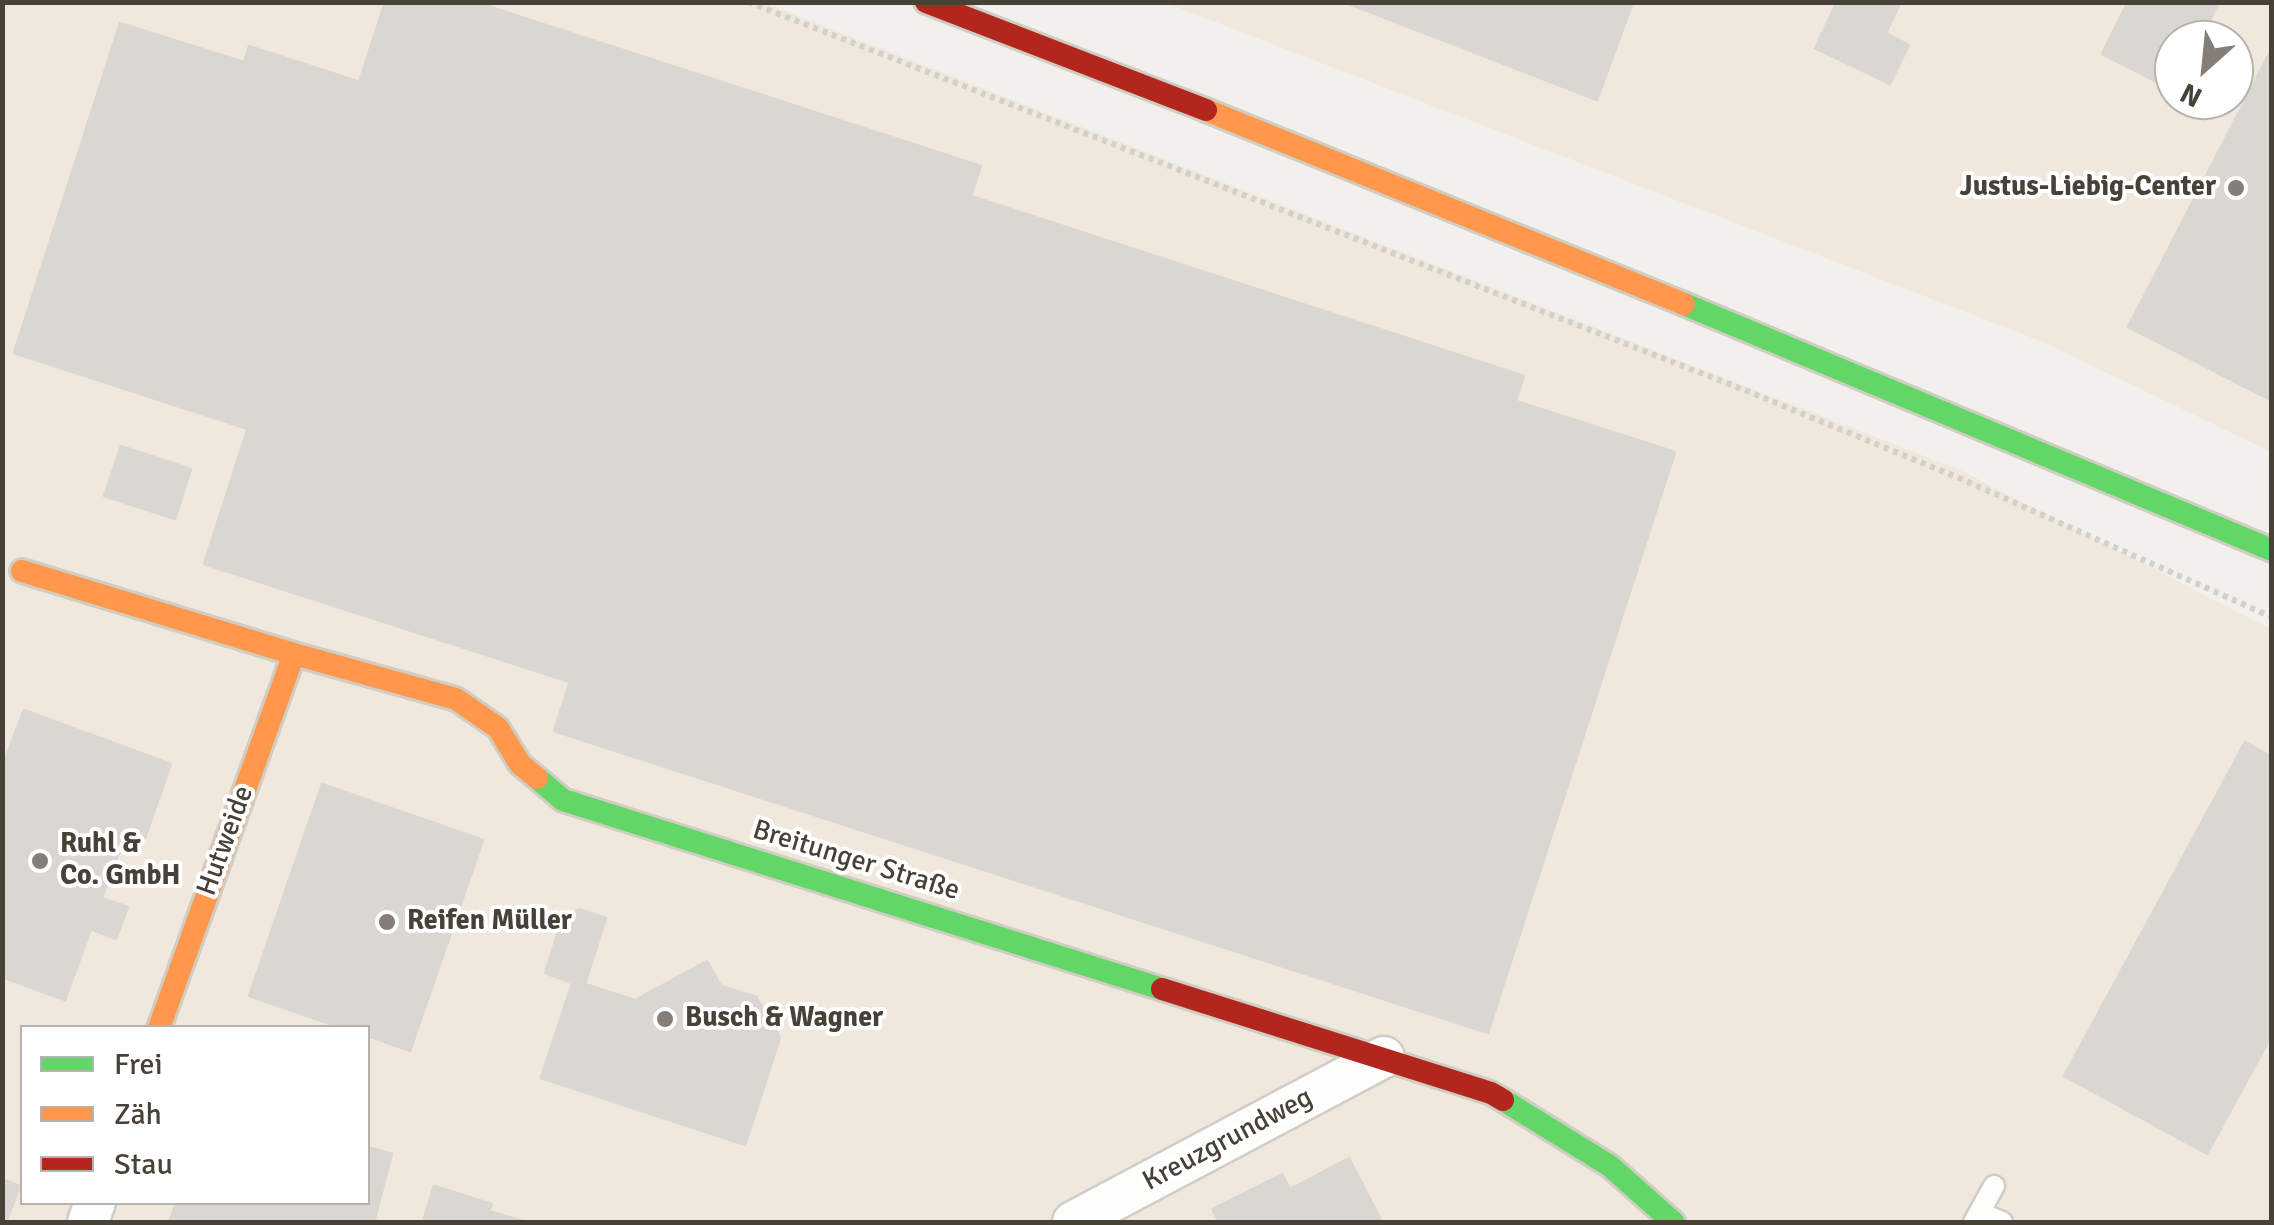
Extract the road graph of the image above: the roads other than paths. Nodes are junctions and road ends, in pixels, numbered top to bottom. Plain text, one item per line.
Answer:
1 (926, 2) edge
2 (2272, 550) edge
3 (22, 571) dead end
4 (294, 654) junction
5 (160, 1025) edge
6 (1384, 1057) junction
7 (1994, 1186) dead end
8 (1977, 1218) edge
9 (1073, 1222) edge
10 (1673, 1222) edge
11 (2002, 1222) edge

1 - 2 street
3 - 4 street, Breitunger Straße
4 - 5 street, Hutweide
4 - 6 street, Breitunger Straße
6 - 9 street, Kreuzgrundweg
6 - 10 street, Breitunger Straße
7 - 8 lane
8 - 11 lane

